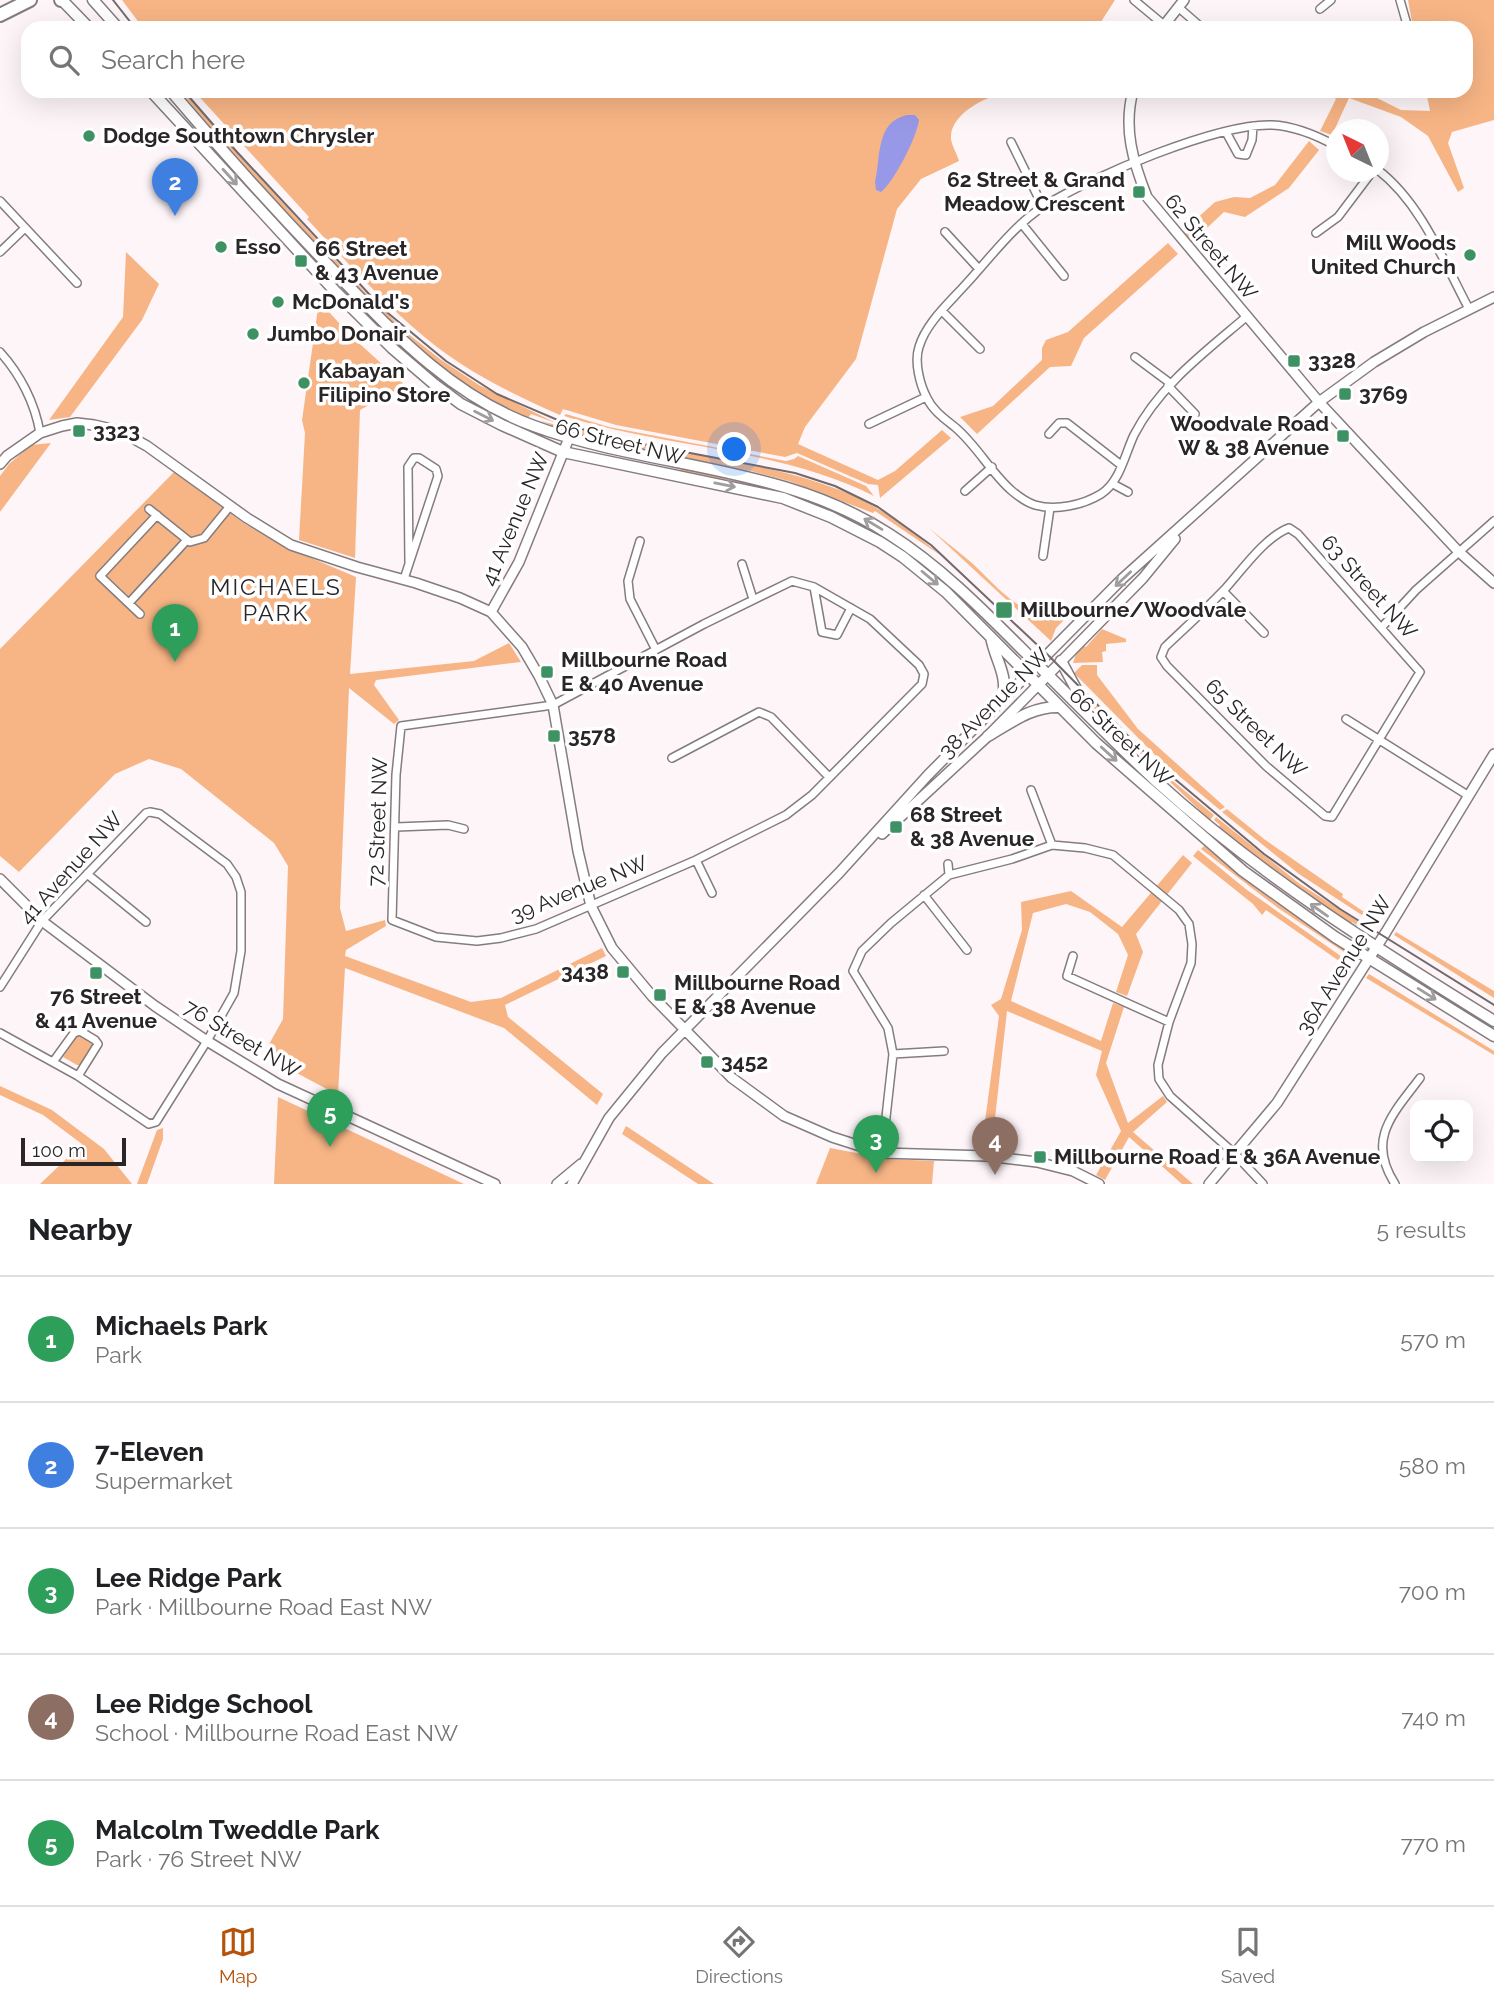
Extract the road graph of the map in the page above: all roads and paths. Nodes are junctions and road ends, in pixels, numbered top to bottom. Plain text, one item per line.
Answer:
1 (14, 0) edge
2 (30, 0) edge
3 (62, 0) edge
4 (93, 0) edge
5 (1133, 0) edge
6 (1331, 0) edge
7 (1400, 0) edge
8 (1181, 3) edge
9 (1320, 9) dead end
10 (0, 13) edge
11 (82, 21) edge
12 (112, 21) edge
13 (1156, 21) edge
14 (1168, 21) edge
15 (1196, 21) edge
16 (1406, 21) edge
17 (157, 98) edge
18 (178, 98) edge
19 (1131, 98) edge
20 (1253, 126) junction
21 (1226, 132) junction
22 (1326, 141) edge
23 (1011, 142) dead end
24 (1133, 163) junction
25 (1389, 179) edge
26 (1364, 182) edge
27 (0, 201) edge
28 (1043, 207) junction
29 (1022, 224) junction
30 (25, 228) junction
31 (945, 232) dead end
32 (1316, 233) dead end
33 (0, 252) edge
34 (979, 269) junction
35 (1064, 276) dead end
36 (77, 283) dead end
37 (1494, 297) edge
38 (1469, 309) junction
39 (942, 311) junction
40 (1246, 317) junction
41 (980, 349) dead end
42 (0, 352) edge
43 (1135, 357) dead end
44 (1169, 385) junction
45 (926, 397) junction
46 (1319, 402) junction
47 (1195, 414) dead end
48 (869, 424) dead end
49 (40, 433) junction
50 (1049, 434) dead end
51 (569, 438) junction
52 (563, 452) junction
53 (0, 464) edge
54 (1121, 465) junction
55 (992, 467) junction
56 (1113, 484) junction
57 (965, 491) dead end
58 (1128, 492) dead end
59 (230, 506) junction
60 (1050, 508) junction
61 (149, 509) dead end
62 (157, 515) junction
63 (1192, 517) junction
64 (1494, 521) edge
65 (186, 541) junction
66 (640, 541) dead end
67 (1458, 551) junction
68 (1043, 556) dead end
69 (409, 563) junction
70 (742, 564) dead end
71 (404, 579) junction
72 (1494, 583) edge
73 (814, 587) junction
74 (1223, 591) junction
75 (753, 599) junction
76 (129, 603) junction
77 (851, 608) junction
78 (491, 612) junction
79 (140, 614) dead end
80 (1382, 627) junction
81 (1264, 633) dead end
82 (991, 636) junction
83 (656, 650) junction
84 (1061, 661) junction
85 (1038, 664) junction
86 (1027, 674) junction
87 (1048, 675) junction
88 (1038, 686) junction
89 (1003, 698) junction
90 (553, 705) junction
91 (1060, 707) junction
92 (1085, 712) junction
93 (1346, 719) dead end
94 (988, 736) junction
95 (1379, 740) junction
96 (1494, 754) edge
97 (673, 758) dead end
98 (829, 777) junction
99 (1031, 790) dead end
100 (1468, 796) junction
101 (396, 827) junction
102 (464, 830) dead end
103 (1052, 845) junction
104 (696, 860) junction
105 (948, 864) dead end
106 (839, 873) junction
107 (87, 874) junction
108 (949, 874) junction
109 (0, 879) edge
110 (712, 893) dead end
111 (924, 895) junction
112 (591, 906) junction
113 (392, 920) joint
114 (42, 921) junction
115 (146, 922) dead end
116 (1376, 947) junction
117 (967, 950) dead end
118 (1073, 956) dead end
119 (1369, 958) junction
120 (0, 988) edge
121 (1494, 1021) edge
122 (1169, 1022) junction
123 (684, 1029) junction
124 (0, 1033) edge
125 (1494, 1036) edge
126 (207, 1041) junction
127 (944, 1051) dead end
128 (893, 1054) junction
129 (53, 1062) junction
130 (78, 1076) junction
131 (1420, 1078) dead end
132 (882, 1153) junction
133 (1236, 1154) junction
134 (585, 1160) junction
135 (495, 1184) edge
136 (557, 1184) edge
137 (572, 1184) edge
138 (1099, 1184) edge
139 (1209, 1184) edge
140 (1263, 1184) edge
141 (1395, 1184) edge

1 - 10 highway
2 - 10 highway
3 - 11 main road
4 - 12 main road
5 - 13 street
6 - 9 street
7 - 16 street
8 - 14 street
8 - 15 street
17 -> 52 main road, 66 Street NW
18 - 51 main road, 66 Street NW
19 - 24 street, 62 Street NW
20 - 21 street
20 - 21 street
20 - 22 street
21 - 24 street
23 - 28 street
24 - 28 street
24 - 40 street, 62 Street NW
25 - 38 street
26 - 32 street
27 - 30 street
28 - 29 street
29 - 34 street
29 - 35 street
30 - 33 street
30 - 36 street
31 - 34 street
34 - 39 street
37 - 38 street, 38 Avenue NW
38 - 46 street, 38 Avenue NW
39 - 41 street
39 - 45 street
40 - 44 street
40 - 46 street, 62 Street NW
42 - 49 street
43 - 44 street
44 - 47 street
44 - 54 street
45 - 48 street
45 - 55 street
46 - 63 street, 38 Avenue NW
46 - 67 street, 62 Street NW
49 - 53 street
49 - 59 street
50 - 54 street
51 - 52 street, 41 Avenue NW
85 -> 51 main road, 66 Street NW
52 - 78 street, 41 Avenue NW
52 -> 82 main road, 66 Street NW
54 - 56 street
55 - 57 street
55 - 60 street
56 - 58 street
56 - 60 street
59 - 65 street
59 - 71 street
60 - 68 street
61 - 62 street
62 - 65 street
62 - 76 street
63 - 84 street, 38 Avenue NW
63 -> 85 street, 38 Avenue NW
64 - 67 street
65 - 76 street
66 - 83 street
67 - 72 street, 62 Street NW
67 - 80 street
69 - 69 street
69 - 71 street
70 - 75 street
71 - 78 street
73 - 75 street
73 - 77 street
73 - 77 street
74 - 80 street, 63 Street NW
74 - 81 street
74 - 95 street, 65 Street NW
75 - 83 street
76 - 79 street
77 - 98 street, 39 Avenue NW
78 - 90 street
80 - 95 street, 63 Street NW
82 - 86 main road, 66 Street NW
82 - 89 main road
83 - 90 street
84 - 87 street, 38 Avenue NW
84 - 92 main road
85 - 86 street, 38 Avenue NW
85 - 87 main road, 66 Street NW
86 - 88 main road, 66 Street NW
86 - 89 street, 38 Avenue NW
87 - 88 street, 38 Avenue NW
87 - 92 main road, 66 Street NW
88 - 91 main road, 66 Street NW
88 - 94 street, 38 Avenue NW
89 - 106 street, 38 Avenue NW
90 - 101 street, 72 Street NW
90 - 112 street
91 - 94 main road
91 -> 119 main road, 66 Street NW
116 -> 92 main road, 66 Street NW
93 - 95 street
94 - 106 street, 38 Avenue NW
95 - 100 street
96 - 100 street, 36A Avenue NW
97 - 98 street
98 - 104 street, 39 Avenue NW
99 - 103 street
100 - 116 street, 36A Avenue NW
101 - 102 street
101 - 113 street, 72 Street NW
103 - 108 street
103 - 122 street
104 - 110 street
104 - 112 street, 39 Avenue NW
105 - 108 street
106 - 123 street, 38 Avenue NW
107 - 114 street, 41 Avenue NW
107 - 115 street
107 - 126 street, 41 Avenue NW
108 - 111 street
109 - 114 street, 76 Street NW
111 - 117 street
111 - 128 street
112 - 113 street, 39 Avenue NW
112 - 123 street
114 - 120 street, 41 Avenue NW
114 - 126 street, 76 Street NW
116 - 119 street, 36A Avenue NW
116 - 121 main road, 66 Street NW
118 - 122 street
119 -> 125 main road, 66 Street NW
119 - 133 street, 36A Avenue NW
122 - 133 street
123 - 132 street
123 - 134 street, 38 Avenue NW
124 - 129 street
126 - 130 street
126 - 135 street, 76 Street NW
127 - 128 street
128 - 132 street
129 - 130 street
129 - 130 street
131 - 141 street
132 - 138 street
133 - 139 street, 36A Avenue NW
133 - 140 street
134 - 136 street
134 - 137 street, 38 Avenue NW

